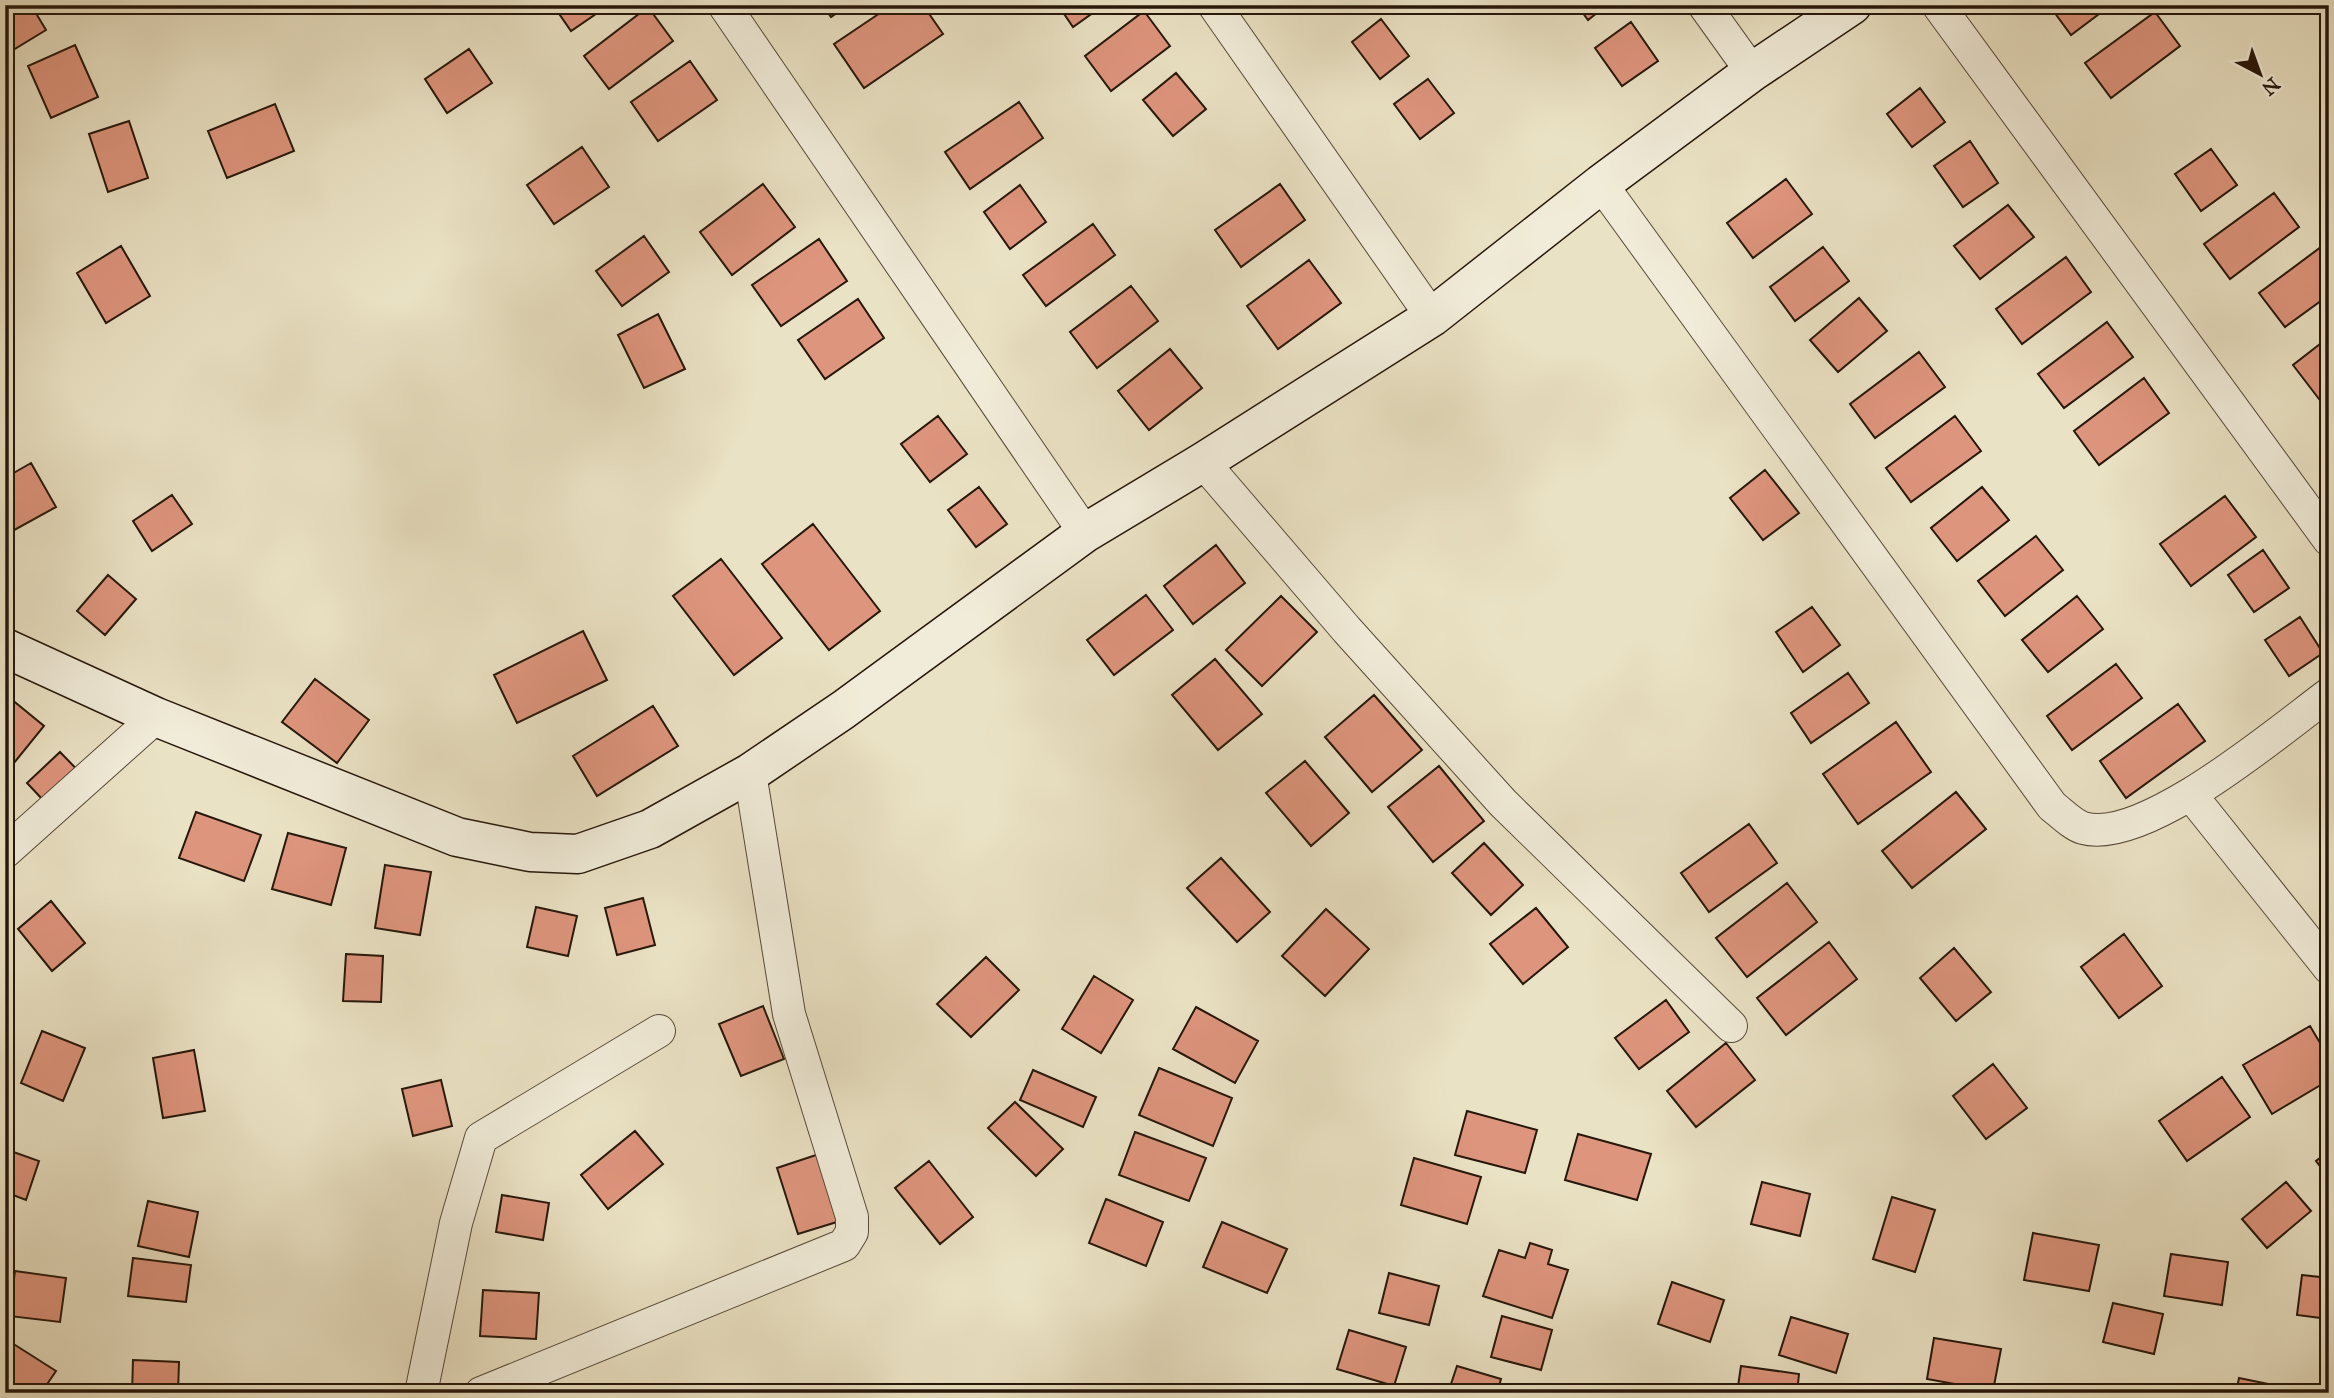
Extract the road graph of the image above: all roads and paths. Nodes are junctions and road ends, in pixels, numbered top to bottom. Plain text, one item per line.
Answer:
1 (724, 5) edge
2 (1214, 5) edge
3 (1704, 5) edge
4 (1853, 5) edge
5 (1938, 5) edge
6 (1752, 72) junction
7 (1601, 184) junction
8 (1432, 317) junction
9 (1203, 462) junction
10 (1085, 533) junction
11 (2329, 540) edge
12 (5, 648) edge
13 (2329, 694) edge
14 (156, 718) junction
15 (750, 773) junction
16 (2191, 795) junction
17 (5, 852) edge
18 (2329, 968) edge
19 (1731, 1026) dead end
20 (659, 1031) dead end
21 (421, 1393) edge
22 (481, 1393) edge

1 - 10 street
2 - 8 street
3 - 6 street
4 - 6 street
5 - 11 street
6 - 7 street
7 - 8 street
7 - 16 street
8 - 9 street
9 - 10 street
9 - 19 street
10 - 15 street
12 - 14 street
13 - 16 street
14 - 15 street
14 - 17 street
15 - 22 street
16 - 18 street
20 - 21 street

